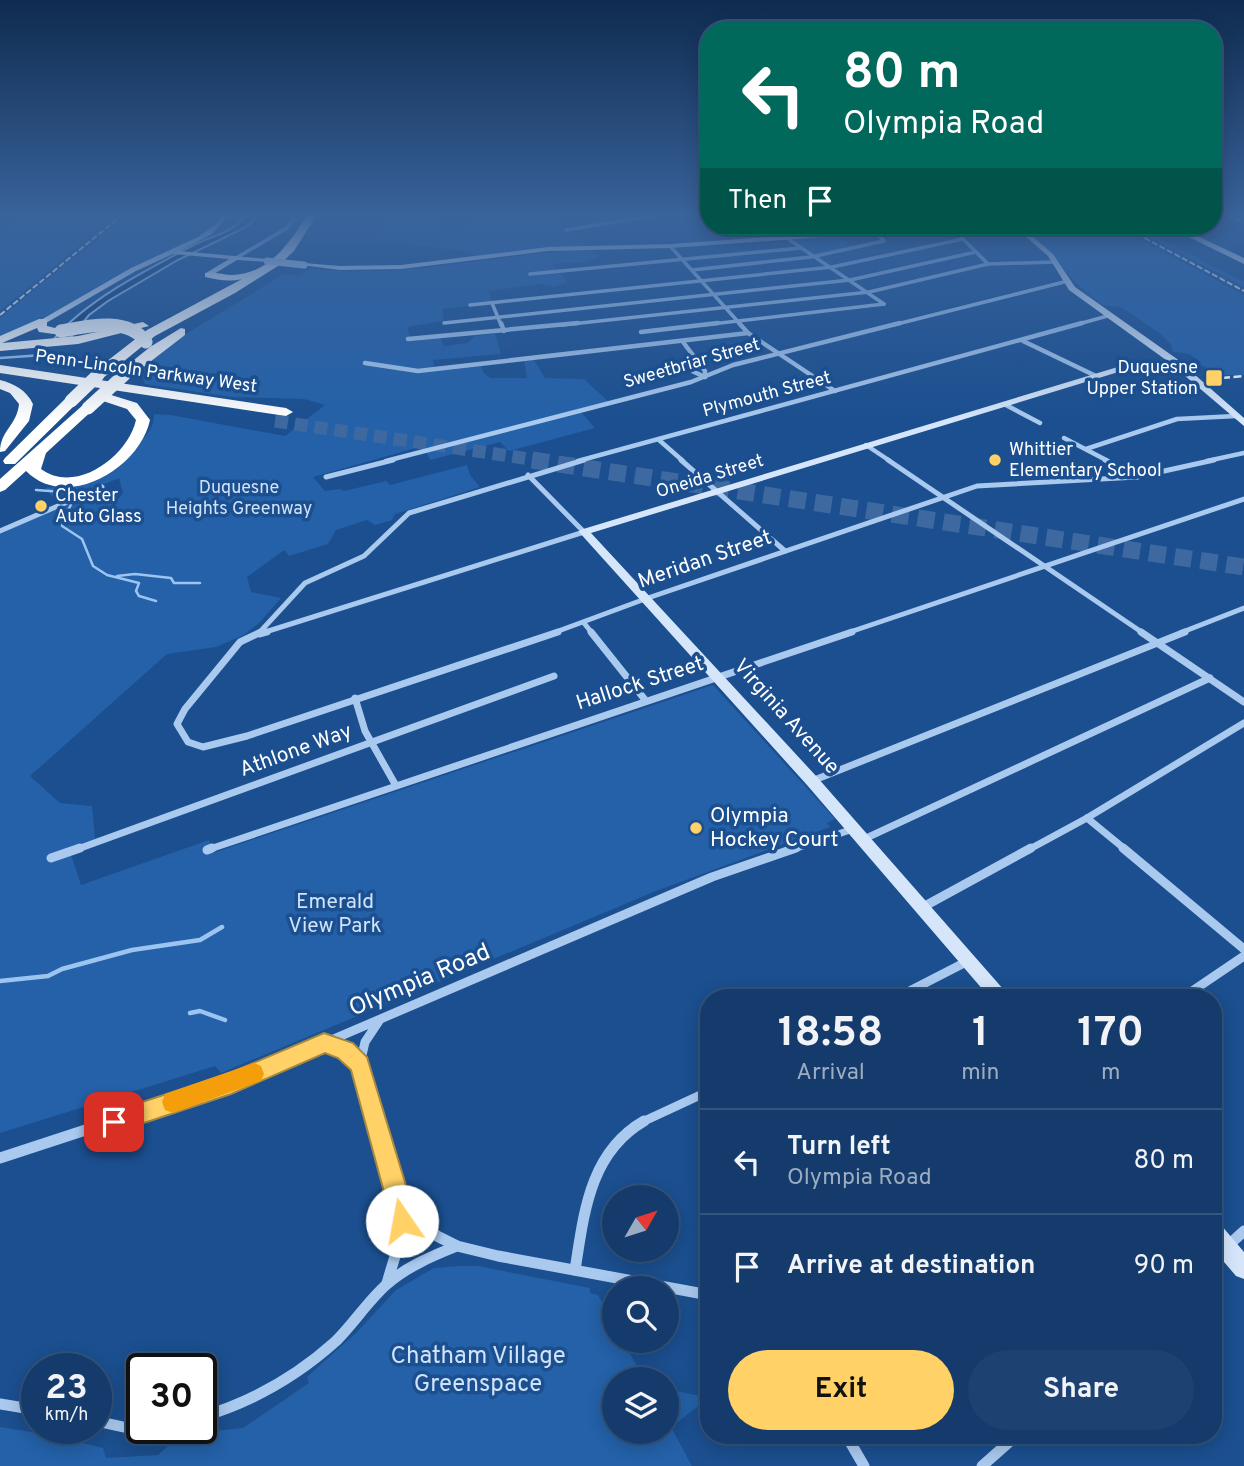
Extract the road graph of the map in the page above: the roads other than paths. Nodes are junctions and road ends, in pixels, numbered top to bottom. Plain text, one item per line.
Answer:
1 (109, 284) edge
2 (234, 284) edge
3 (259, 284) edge
4 (669, 284) edge
5 (704, 284) edge
6 (807, 284) edge
7 (857, 284) edge
8 (901, 284) edge
9 (1054, 284) edge
10 (1070, 284) edge
11 (869, 292) junction
12 (713, 294) junction
13 (492, 303) junction
14 (205, 305) junction
15 (470, 305) dead end
16 (726, 307) junction
17 (1111, 315) junction
18 (498, 316) junction
19 (43, 321) junction
20 (737, 321) junction
21 (444, 323) dead end
22 (61, 331) junction
23 (504, 331) junction
24 (641, 332) dead end
25 (748, 333) junction
26 (408, 339) dead end
27 (0, 340) edge
28 (1023, 341) junction
29 (683, 342) junction
30 (0, 347) edge
31 (779, 354) junction
32 (692, 355) junction
33 (1174, 361) junction
34 (365, 363) dead end
35 (0, 369) edge
36 (130, 370) junction
37 (1096, 376) junction
38 (705, 377) junction
39 (0, 383) edge
40 (835, 391) junction
41 (108, 398) junction
42 (1004, 404) junction
43 (1236, 416) junction
44 (1040, 423) dead end
45 (1244, 423) edge
46 (1064, 438) dead end
47 (659, 440) junction
48 (866, 445) junction
49 (0, 448) edge
50 (1086, 449) junction
51 (38, 453) junction
52 (1244, 453) edge
53 (0, 470) edge
54 (528, 475) junction
55 (326, 477) dead end
56 (1137, 477) junction
57 (0, 487) edge
58 (102, 487) dead end
59 (719, 490) junction
60 (944, 498) junction
61 (1244, 499) edge
62 (0, 531) edge
63 (584, 533) junction
64 (785, 551) junction
65 (1044, 567) junction
66 (645, 599) junction
67 (1244, 608) edge
68 (584, 623) junction
69 (258, 635) junction
70 (1157, 642) junction
71 (554, 676) dead end
72 (718, 677) junction
73 (1210, 678) junction
74 (355, 698) junction
75 (646, 701) junction
76 (1244, 702) edge
77 (1244, 723) edge
78 (371, 742) junction
79 (812, 781) junction
80 (395, 784) junction
81 (1087, 818) junction
82 (857, 835) junction
83 (207, 850) dead end
84 (51, 858) dead end
85 (922, 908) junction
86 (1244, 949) edge
87 (1244, 956) edge
88 (968, 960) junction
89 (913, 989) edge
90 (994, 989) edge
91 (1195, 989) edge
92 (380, 1019) junction
93 (324, 1043) junction
94 (360, 1064) junction
95 (700, 1095) edge
96 (0, 1158) edge
97 (400, 1202) junction
98 (1244, 1231) edge
99 (1222, 1243) edge
100 (457, 1247) junction
101 (1222, 1250) edge
102 (1244, 1268) edge
103 (575, 1270) junction
104 (386, 1284) junction
105 (700, 1292) edge
106 (0, 1404) edge
107 (21, 1407) edge
108 (217, 1412) edge
109 (851, 1444) edge
110 (1007, 1444) edge
111 (864, 1466) edge
112 (982, 1466) edge

1 - 19 street
2 - 14 highway
3 - 36 highway
4 - 13 street
5 - 12 street
6 - 12 street
7 - 11 street
8 - 11 street
9 - 31 street, Sweetbriar Street
10 - 17 street
11 - 16 street
11 - 20 street
12 - 16 street
12 - 18 street
13 - 15 street
13 - 18 street
14 - 30 highway
14 - 53 highway, bridge
16 - 20 street
16 - 23 street
17 - 28 street, Plymouth Street
17 - 33 street
18 - 21 street
18 - 23 street
19 - 22 highway
19 - 27 highway
20 - 24 street
20 - 25 street
22 - 27 highway
22 - 36 highway, bridge
23 - 26 street
25 - 29 street
25 - 31 street
28 - 37 street
28 - 40 street, Plymouth Street
29 - 32 street
29 - 34 street
31 - 38 street, Sweetbriar Street
31 - 40 street
32 - 38 street
32 - 38 street
33 - 37 street, Oneida Street
33 - 43 street
35 - 41 highway, Penn-Lincoln Parkway West
36 - 51 highway, bridge
37 - 42 street, Oneida Street
38 - 55 street, Sweetbriar Street
39 - 41 highway, Penn-Lincoln Parkway West
39 - 49 highway
40 - 47 street, Plymouth Street
41 - 51 highway
42 - 44 street
42 - 48 street, Oneida Street
43 - 45 street
43 - 50 street
46 - 50 street
47 - 54 street, Plymouth Street
47 - 59 street
48 - 59 street, Oneida Street
48 - 60 street
50 - 56 street
51 - 57 highway
52 - 56 street, Meridan Street
54 - 63 street, Virginia Avenue
54 - 69 street, Plymouth Street
56 - 60 street, Meridan Street
58 - 62 street
59 - 63 street, Oneida Street
59 - 64 street
60 - 64 street, Meridan Street
60 - 65 street
61 - 65 street, Hallock Street
63 - 66 street, Virginia Avenue
63 - 69 street, Oneida Street
64 - 66 street, Meridan Street
65 - 70 street
65 - 72 street, Hallock Street
66 - 68 street, Meridan Street
66 - 72 street, Virginia Avenue
67 - 70 street
68 - 74 street, Meridan Street
68 - 75 street
69 - 74 street, Meridan Street
70 - 73 street
70 - 79 street
71 - 78 street, Athlone Way
72 - 75 street, Hallock Street
72 - 79 street, Virginia Avenue
73 - 76 street
73 - 82 street, Olympia Road
74 - 78 street
75 - 80 street, Hallock Street
77 - 81 street
78 - 80 street
78 - 84 street, Athlone Way
79 - 82 street, Virginia Avenue
80 - 83 street, Hallock Street
81 - 85 street
81 - 86 street
82 - 85 street, Virginia Avenue
82 - 92 street, Olympia Road
85 - 88 street, Virginia Avenue
87 - 91 street
88 - 89 street
88 - 90 street, Virginia Avenue
92 - 93 street, Olympia Road
92 - 94 street
93 - 94 street
93 - 96 street, Olympia Road
94 - 97 street
95 - 103 street
97 - 100 street
97 - 104 street
98 - 99 street
100 - 103 street
100 - 104 street
101 - 102 street
103 - 105 street
104 - 108 street
106 - 107 street
109 - 111 street
110 - 112 street

